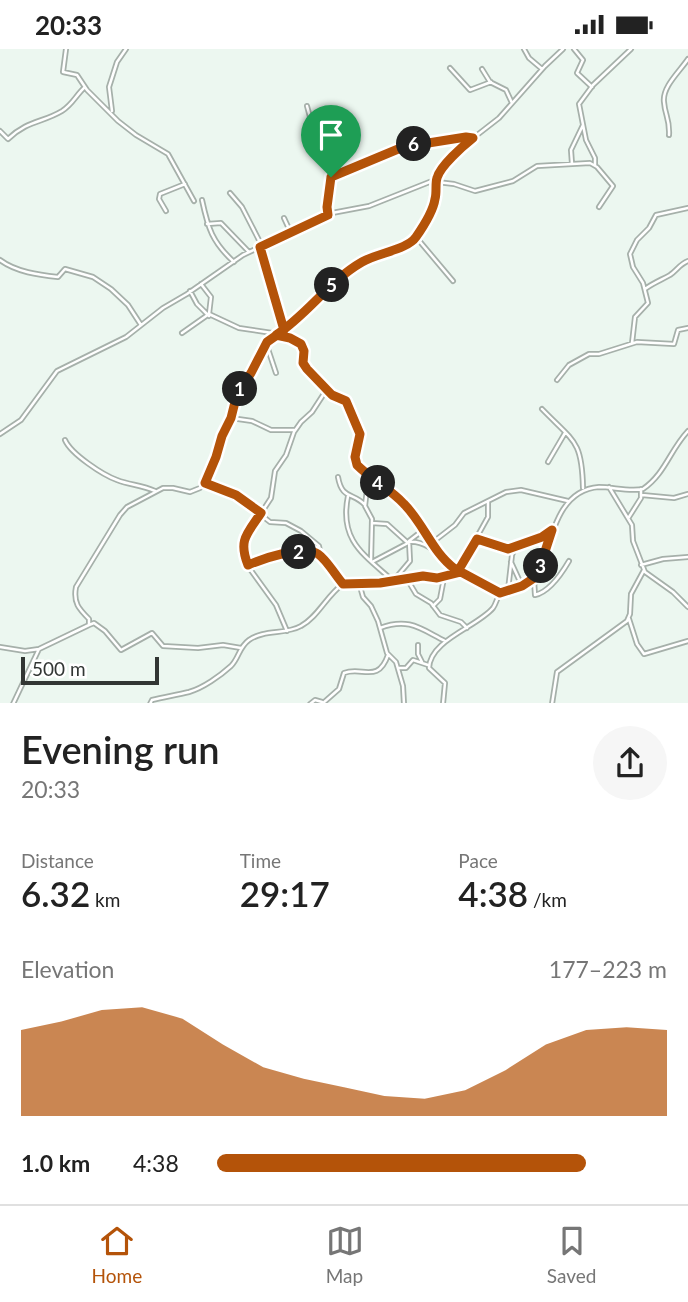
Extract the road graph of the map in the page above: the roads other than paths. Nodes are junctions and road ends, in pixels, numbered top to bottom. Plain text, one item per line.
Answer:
1 (66, 49) edge
2 (126, 49) edge
3 (524, 49) edge
4 (563, 49) edge
5 (574, 49) edge
6 (631, 49) edge
7 (688, 59) edge
8 (450, 68) dead end
9 (482, 69) dead end
10 (542, 69) junction
11 (491, 82) junction
12 (85, 87) junction
13 (592, 87) junction
14 (512, 103) junction
15 (307, 106) dead end
16 (112, 114) junction
17 (583, 125) junction
18 (0, 131) edge
19 (668, 135) dead end
20 (473, 138) junction
21 (572, 165) junction
22 (595, 165) junction
23 (437, 176) junction
24 (331, 177) junction
25 (437, 182) junction
26 (186, 184) junction
27 (230, 193) dead end
28 (202, 200) dead end
29 (194, 201) dead end
30 (599, 207) dead end
31 (688, 208) edge
32 (166, 211) dead end
33 (328, 215) junction
34 (284, 218) dead end
35 (206, 224) junction
36 (290, 233) junction
37 (416, 237) junction
38 (261, 246) junction
39 (248, 252) junction
40 (0, 260) edge
41 (688, 261) edge
42 (234, 262) junction
43 (453, 281) dead end
44 (201, 284) junction
45 (645, 289) junction
46 (190, 291) junction
47 (209, 315) junction
48 (141, 325) junction
49 (688, 328) edge
50 (284, 330) junction
51 (182, 333) dead end
52 (278, 335) junction
53 (267, 343) junction
54 (632, 343) junction
55 (276, 373) dead end
56 (557, 380) dead end
57 (327, 389) junction
58 (542, 409) dead end
59 (231, 418) junction
60 (295, 430) junction
61 (0, 431) edge
62 (688, 431) edge
63 (565, 433) junction
64 (65, 440) dead end
65 (548, 462) dead end
66 (363, 470) junction
67 (338, 477) dead end
68 (205, 483) junction
69 (609, 487) junction
70 (583, 489) junction
71 (641, 489) junction
72 (155, 491) junction
73 (688, 494) edge
74 (642, 495) junction
75 (348, 496) junction
76 (488, 502) junction
77 (569, 502) junction
78 (365, 505) junction
79 (261, 513) junction
80 (628, 519) junction
81 (372, 523) junction
82 (552, 530) junction
83 (422, 531) junction
84 (477, 539) junction
85 (433, 542) junction
86 (408, 543) junction
87 (517, 547) junction
88 (435, 550) junction
89 (321, 556) junction
90 (688, 557) edge
91 (569, 561) dead end
92 (372, 562) junction
93 (511, 562) junction
94 (248, 565) junction
95 (641, 565) junction
96 (644, 570) junction
97 (459, 571) junction
98 (445, 577) junction
99 (407, 579) junction
100 (534, 579) junction
101 (393, 580) junction
102 (359, 583) junction
103 (343, 584) junction
104 (522, 586) junction
105 (508, 590) junction
106 (500, 593) junction
107 (433, 606) junction
108 (688, 607) edge
109 (629, 618) junction
110 (89, 625) junction
111 (380, 628) junction
112 (467, 628) junction
113 (287, 632) junction
114 (688, 641) edge
115 (446, 642) junction
116 (418, 645) dead end
117 (0, 647) edge
118 (241, 648) junction
119 (39, 649) junction
120 (388, 655) junction
121 (422, 662) junction
122 (428, 665) junction
123 (398, 669) junction
124 (13, 703) edge
125 (150, 703) edge
126 (310, 703) edge
127 (322, 703) edge
128 (404, 703) edge
129 (443, 703) edge
130 (552, 703) edge

1 - 12 street
2 - 16 street
3 - 10 street
4 - 10 street
5 - 13 street
6 - 13 street
7 - 19 street
8 - 11 street
9 - 11 street
10 - 14 street
11 - 14 street
12 - 16 street
12 - 18 street
13 - 17 street
14 - 20 street
15 - 24 street
16 - 26 street
17 - 21 street
17 - 22 street
20 - 23 street
20 - 24 street
21 - 22 street
21 - 25 street
22 - 30 street
23 - 25 street
23 - 33 street
24 - 33 street
25 - 37 street
26 - 29 street
26 - 32 street
27 - 38 street
28 - 35 street
31 - 45 street
33 - 36 street
34 - 36 street
35 - 39 street
35 - 42 street
36 - 38 street
37 - 43 street
37 - 50 street
38 - 39 street
38 - 50 street
39 - 42 street
40 - 48 street
41 - 45 street
42 - 44 street
44 - 46 street
44 - 47 street
45 - 54 street
46 - 47 street
46 - 48 street
47 - 51 street
47 - 52 street
48 - 61 street
49 - 54 street
50 - 52 street
52 - 53 street
52 - 57 street
53 - 55 street
53 - 59 street
54 - 56 street
57 - 60 street
57 - 66 street
58 - 63 street
59 - 60 street
59 - 68 street
60 - 79 street
62 - 71 street
63 - 65 street
63 - 70 street
64 - 72 street
66 - 78 street
66 - 83 street
67 - 75 street
68 - 72 street
68 - 79 street
69 - 70 street
69 - 71 street
69 - 80 street
70 - 77 street
71 - 74 street
72 - 110 street
73 - 74 street
74 - 80 street
75 - 78 street
75 - 92 street
76 - 77 street
76 - 84 street
76 - 85 street
77 - 82 street
78 - 81 street
79 - 89 street
79 - 94 street
80 - 95 street
81 - 86 street
81 - 92 street
82 - 87 street
82 - 100 street
83 - 85 street
83 - 86 street
84 - 87 street
84 - 97 street
85 - 88 street
86 - 88 street
86 - 92 street
86 - 101 street
87 - 93 street
88 - 97 street
89 - 94 street
89 - 103 street
90 - 95 street
91 - 100 street
92 - 101 street
93 - 104 street
93 - 105 street
94 - 113 street
95 - 96 street
96 - 108 street
96 - 109 street
97 - 98 street
97 - 106 street
98 - 99 street
98 - 107 street
99 - 101 street
99 - 107 street
100 - 104 street
101 - 102 street
102 - 103 street
102 - 111 street
103 - 113 street
104 - 105 street
105 - 106 street
106 - 112 street
107 - 112 street
109 - 114 street
109 - 130 street
110 - 118 street
110 - 119 street
111 - 115 street
111 - 120 street
112 - 115 street
113 - 118 street
115 - 122 street
116 - 121 street
117 - 119 street
118 - 125 street
119 - 124 street
120 - 123 street
120 - 127 street
121 - 122 street
121 - 123 street
122 - 129 street
123 - 128 street
126 - 127 street

